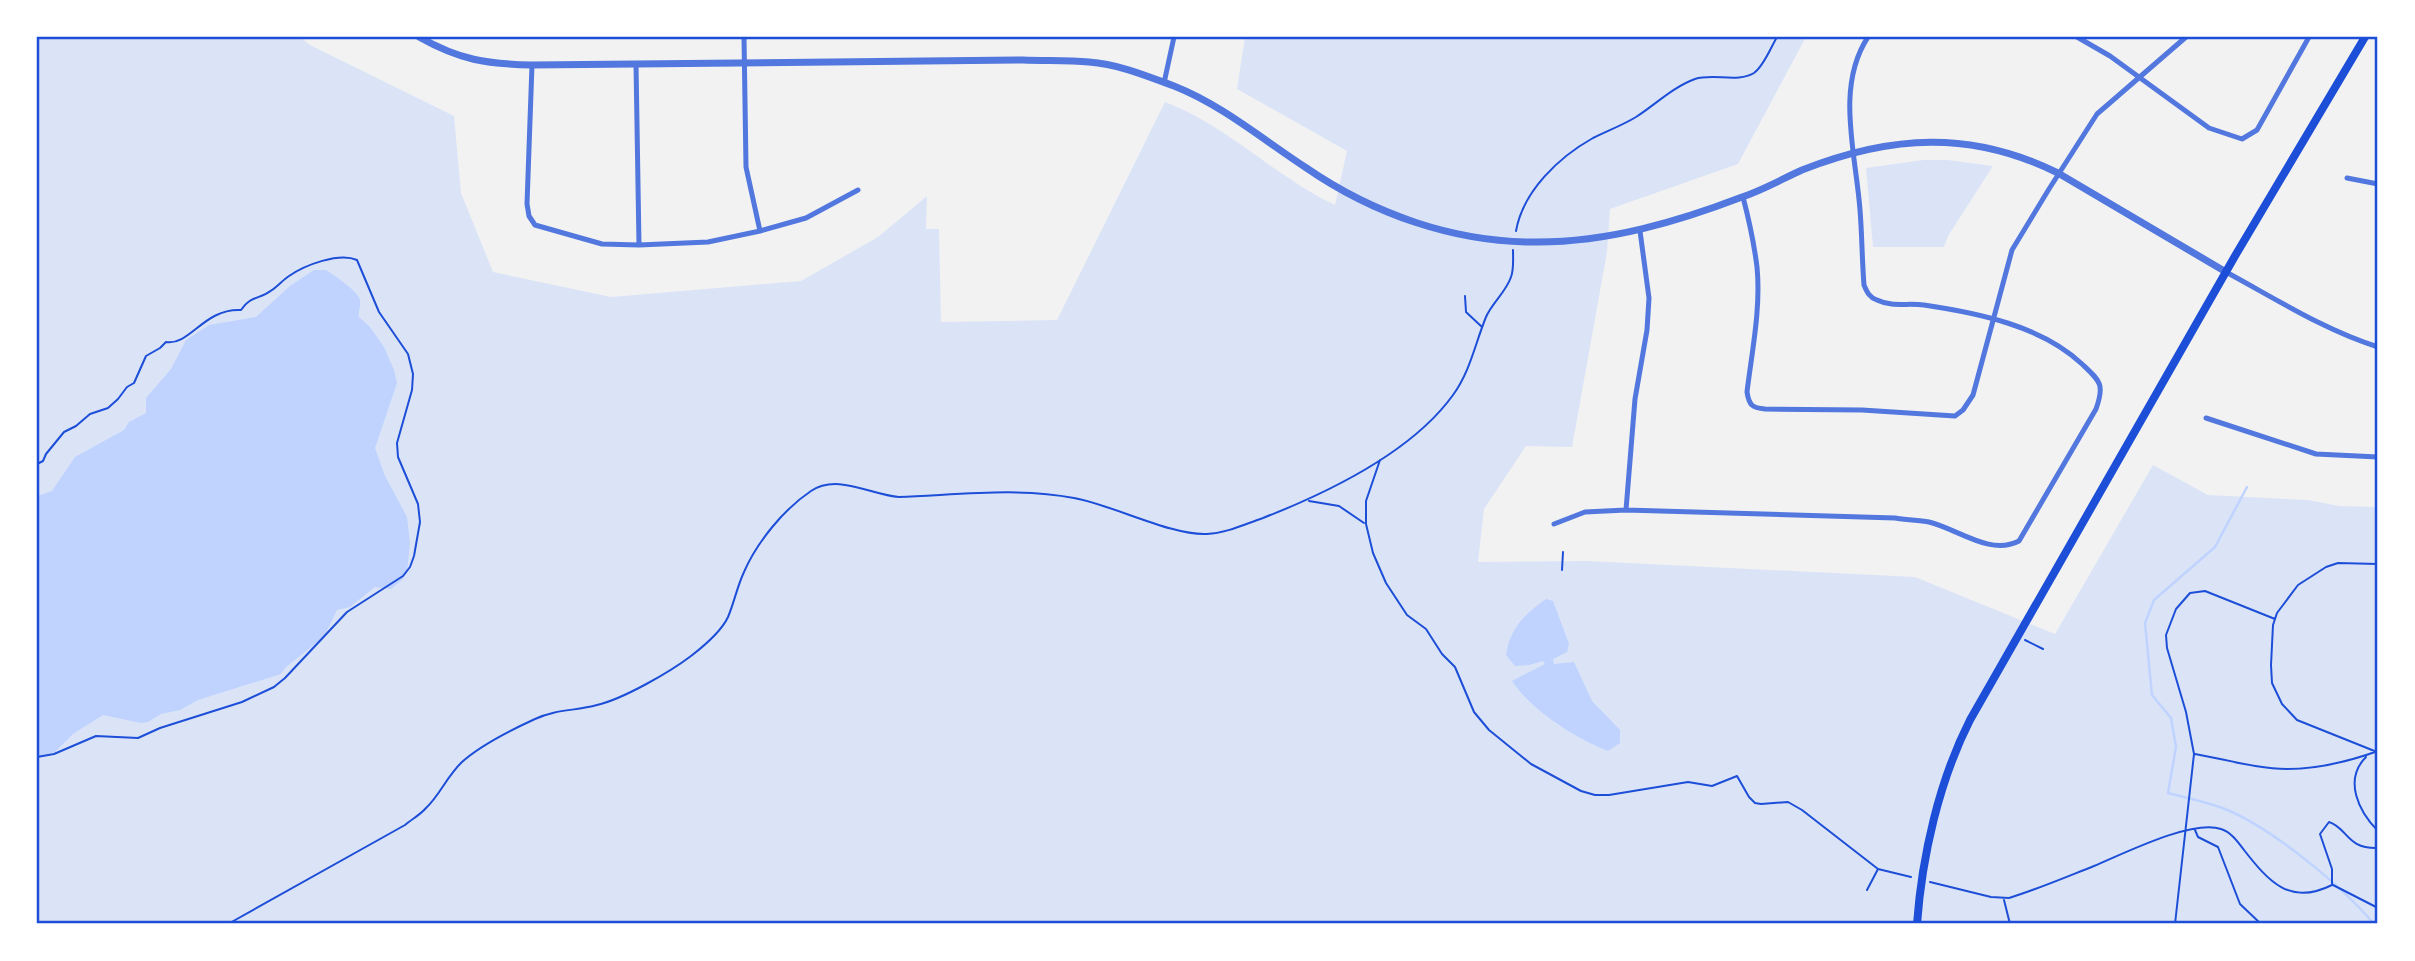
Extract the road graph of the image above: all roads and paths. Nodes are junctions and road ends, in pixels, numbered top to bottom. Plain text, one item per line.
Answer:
1 (419, 37) edge
2 (744, 37) edge
3 (1174, 37) edge
4 (1777, 37) edge
5 (1868, 37) edge
6 (2077, 37) edge
7 (2186, 37) edge
8 (2309, 37) edge
9 (2365, 37) edge
10 (744, 63) junction
11 (636, 64) junction
12 (532, 65) junction
13 (2139, 79) junction
14 (1164, 83) junction
15 (1854, 152) junction
16 (2058, 173) junction
17 (2347, 178) dead end
18 (2378, 184) edge
19 (858, 190) dead end
20 (1743, 197) junction
21 (1640, 231) junction
22 (760, 232) junction
23 (1514, 242) junction
24 (639, 245) junction
25 (2226, 272) junction
26 (1465, 296) dead end
27 (1992, 320) junction
28 (1483, 327) junction
29 (2378, 347) edge
30 (2206, 418) dead end
31 (2378, 457) edge
32 (1381, 459) junction
33 (37, 464) edge
34 (1308, 500) junction
35 (1626, 510) junction
36 (1366, 524) junction
37 (1554, 524) dead end
38 (1563, 552) dead end
39 (2378, 565) edge
40 (1562, 570) dead end
41 (2275, 619) junction
42 (2018, 635) junction
43 (2043, 649) dead end
44 (2378, 751) edge
45 (2194, 754) junction
46 (2367, 756) junction
47 (37, 757) edge
48 (2195, 829) junction
49 (2186, 831) junction
50 (2378, 831) edge
51 (2378, 848) edge
52 (1878, 869) junction
53 (1912, 877) dead end
54 (1923, 880) dead end
55 (2332, 885) junction
56 (1867, 890) dead end
57 (2004, 899) junction
58 (2378, 908) edge
59 (1917, 922) edge
60 (228, 924) edge
61 (2010, 924) edge
62 (2175, 924) edge
63 (2261, 924) edge

1 - 12 street
2 - 10 street
3 - 14 street
4 - 23 path
5 - 15 street
6 - 13 street
7 - 13 street
8 - 13 street
9 - 25 main road
10 - 11 street
10 - 14 street
10 - 22 street
11 - 12 street
11 - 24 street
12 - 24 street
13 - 16 street
14 - 23 street
15 - 16 street
15 - 20 street
15 - 27 street
16 - 25 street
16 - 27 street
17 - 18 street
19 - 22 street
20 - 21 street
20 - 27 street
21 - 23 street
21 - 35 street
22 - 24 street
23 - 28 path
25 - 29 street
25 - 42 main road
26 - 28 path
27 - 35 street
28 - 32 path
30 - 31 street
32 - 34 path
32 - 36 path
33 - 47 path
34 - 36 path
34 - 60 path
35 - 37 street
36 - 52 path
38 - 40 path
39 - 41 path
41 - 44 path
41 - 45 path
42 - 43 path
42 - 59 main road
44 - 46 path
45 - 46 path
45 - 49 path
46 - 50 path
48 - 49 path
48 - 55 path
48 - 63 path
49 - 57 path
49 - 62 path
51 - 55 path
52 - 53 path
52 - 56 path
54 - 57 path
55 - 58 path
57 - 61 path

